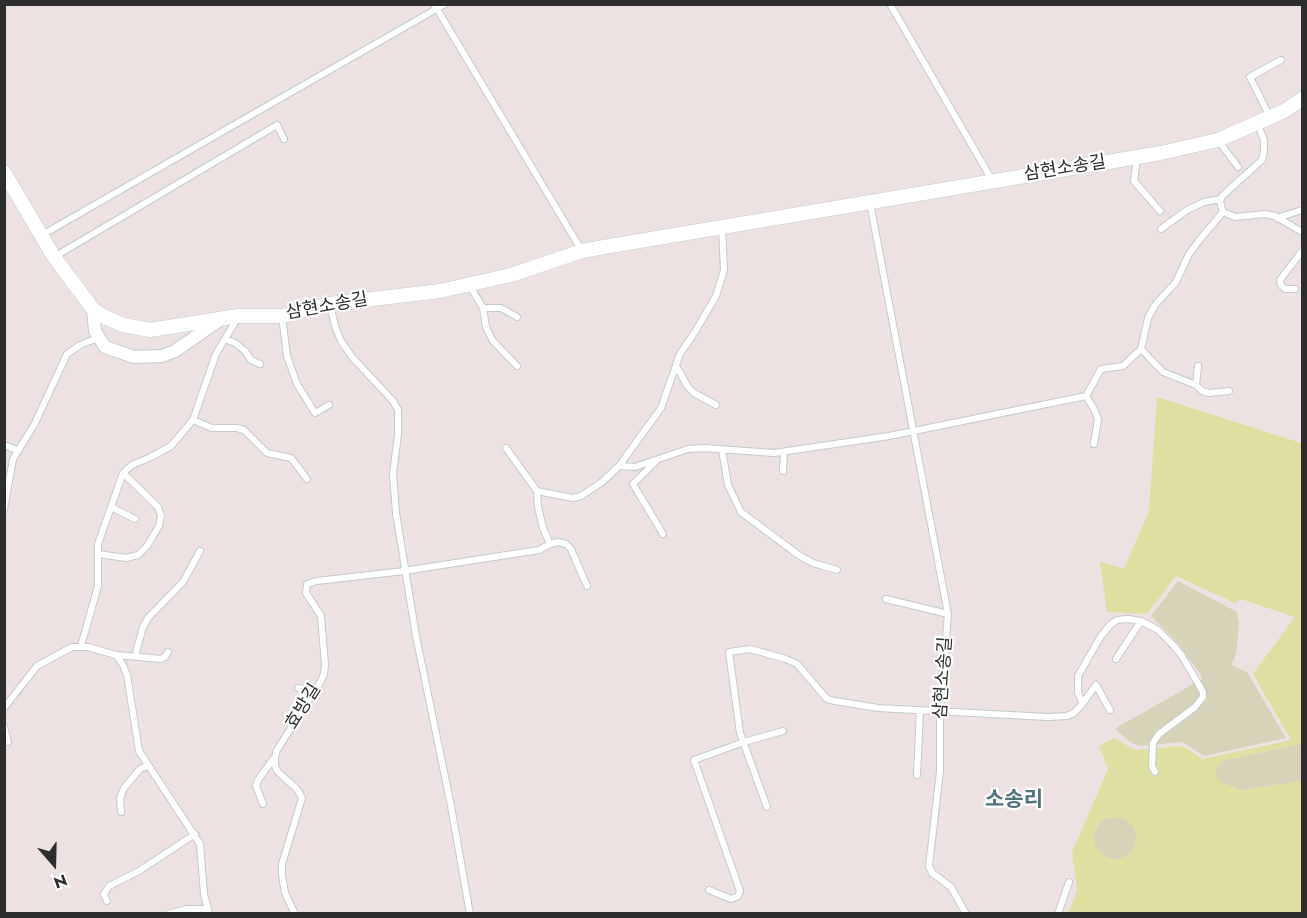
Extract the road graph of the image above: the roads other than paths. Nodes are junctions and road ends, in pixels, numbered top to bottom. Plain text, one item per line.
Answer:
1 (445, 4) edge
2 (890, 4) edge
3 (435, 7) edge
4 (1281, 60) dead end
5 (1302, 99) edge
6 (1263, 120) junction
7 (284, 139) dead end
8 (1218, 140) junction
9 (1138, 157) junction
10 (1238, 167) dead end
11 (4, 172) edge
12 (992, 181) junction
13 (1221, 199) junction
14 (870, 202) junction
15 (1302, 210) edge
16 (1161, 211) dead end
17 (1223, 212) junction
18 (1277, 218) junction
19 (722, 227) junction
20 (1161, 229) dead end
21 (1302, 232) edge
22 (42, 236) junction
23 (582, 251) junction
24 (1302, 251) edge
25 (54, 257) junction
26 (470, 286) junction
27 (1295, 289) dead end
28 (330, 304) junction
29 (483, 308) junction
30 (93, 309) junction
31 (238, 316) junction
32 (282, 316) junction
33 (517, 317) dead end
34 (221, 319) junction
35 (98, 338) junction
36 (225, 339) junction
37 (1141, 349) junction
38 (260, 364) dead end
39 (517, 366) dead end
40 (676, 366) junction
41 (1198, 366) dead end
42 (1196, 385) junction
43 (1229, 391) dead end
44 (1086, 396) junction
45 (329, 405) dead end
46 (716, 405) dead end
47 (193, 420) junction
48 (913, 431) junction
49 (1094, 444) dead end
50 (4, 445) edge
51 (506, 448) dead end
52 (17, 450) junction
53 (722, 450) junction
54 (784, 452) junction
55 (658, 460) junction
56 (619, 466) junction
57 (783, 471) dead end
58 (123, 473) junction
59 (307, 479) dead end
60 (537, 491) junction
61 (111, 507) junction
62 (4, 509) edge
63 (135, 519) dead end
64 (663, 534) dead end
65 (550, 544) junction
66 (200, 551) dead end
67 (98, 554) junction
68 (837, 570) dead end
69 (404, 571) junction
70 (587, 586) dead end
71 (886, 599) dead end
72 (948, 614) junction
73 (1141, 621) junction
74 (81, 646) junction
75 (168, 652) dead end
76 (116, 654) junction
77 (135, 656) junction
78 (1116, 659) dead end
79 (298, 688) dead end
80 (315, 691) junction
81 (1083, 703) junction
82 (4, 708) edge
83 (920, 710) junction
84 (1110, 710) dead end
85 (940, 711) junction
86 (4, 727) edge
87 (783, 731) dead end
88 (8, 742) dead end
89 (744, 742) junction
90 (275, 758) junction
91 (147, 766) junction
92 (1155, 772) dead end
93 (917, 775) dead end
94 (263, 804) dead end
95 (767, 807) dead end
96 (121, 812) dead end
97 (195, 834) junction
98 (1069, 882) dead end
99 (709, 890) dead end
100 (107, 901) dead end
101 (208, 911) edge
102 (168, 914) edge
103 (295, 914) edge
104 (470, 914) edge
105 (966, 914) edge
106 (1058, 914) edge

1 - 3 lane
2 - 12 lane
3 - 22 lane
3 - 23 lane
4 - 6 lane
5 - 6 street, 삼현소송길
6 - 8 street, 삼현소송길
6 - 13 lane
7 - 25 lane
8 - 9 street, 삼현소송길
8 - 10 lane
9 - 12 street, 삼현소송길
9 - 16 lane
11 - 22 street, 삼현소송길
12 - 14 street, 삼현소송길
13 - 17 lane
13 - 20 lane
14 - 19 street, 삼현소송길
14 - 48 lane, 삼현소송길
15 - 18 lane
17 - 18 lane
17 - 37 lane
18 - 21 lane
19 - 23 street, 삼현소송길
19 - 40 lane
22 - 25 street, 삼현소송길
23 - 26 street, 삼현소송길
24 - 27 lane
25 - 30 street, 삼현소송길
26 - 28 street, 삼현소송길
26 - 29 lane
28 - 32 street, 삼현소송길
28 - 69 lane
29 - 33 lane
29 - 39 lane
30 - 34 street, 삼현소송길
30 - 35 street
31 - 32 street, 삼현소송길
31 - 34 street, 삼현소송길
31 - 36 lane
32 - 45 lane
34 - 35 street
35 - 52 lane
36 - 38 lane
36 - 47 lane
37 - 42 lane
37 - 44 lane
40 - 46 lane
40 - 56 lane
41 - 42 lane
42 - 43 lane
44 - 48 lane
44 - 49 lane
47 - 58 lane
47 - 59 lane
48 - 54 lane
48 - 72 lane, 삼현소송길
50 - 52 lane
51 - 60 lane
52 - 62 lane
53 - 54 lane
53 - 55 lane
53 - 68 lane
54 - 57 lane
55 - 56 lane
55 - 64 lane
56 - 60 lane
58 - 61 lane
58 - 67 lane
60 - 65 lane
61 - 63 lane
61 - 67 lane
65 - 69 lane
65 - 70 lane
66 - 77 lane
67 - 74 lane
69 - 80 lane, 효방길
69 - 104 lane
71 - 72 lane
72 - 85 lane, 삼현소송길
73 - 78 lane
73 - 81 lane
73 - 92 lane
74 - 76 lane
74 - 82 lane
75 - 77 lane
76 - 77 lane
76 - 91 lane
79 - 80 lane
80 - 90 lane, 효방길
81 - 84 lane
81 - 85 lane
83 - 85 lane
83 - 89 lane
83 - 93 lane
85 - 105 lane, 삼현소송길
86 - 88 lane
87 - 89 lane
89 - 95 lane
89 - 99 lane
90 - 94 lane, 효방길
90 - 103 lane
91 - 96 lane
91 - 97 lane
97 - 100 lane
97 - 101 lane
98 - 106 lane
101 - 102 lane

